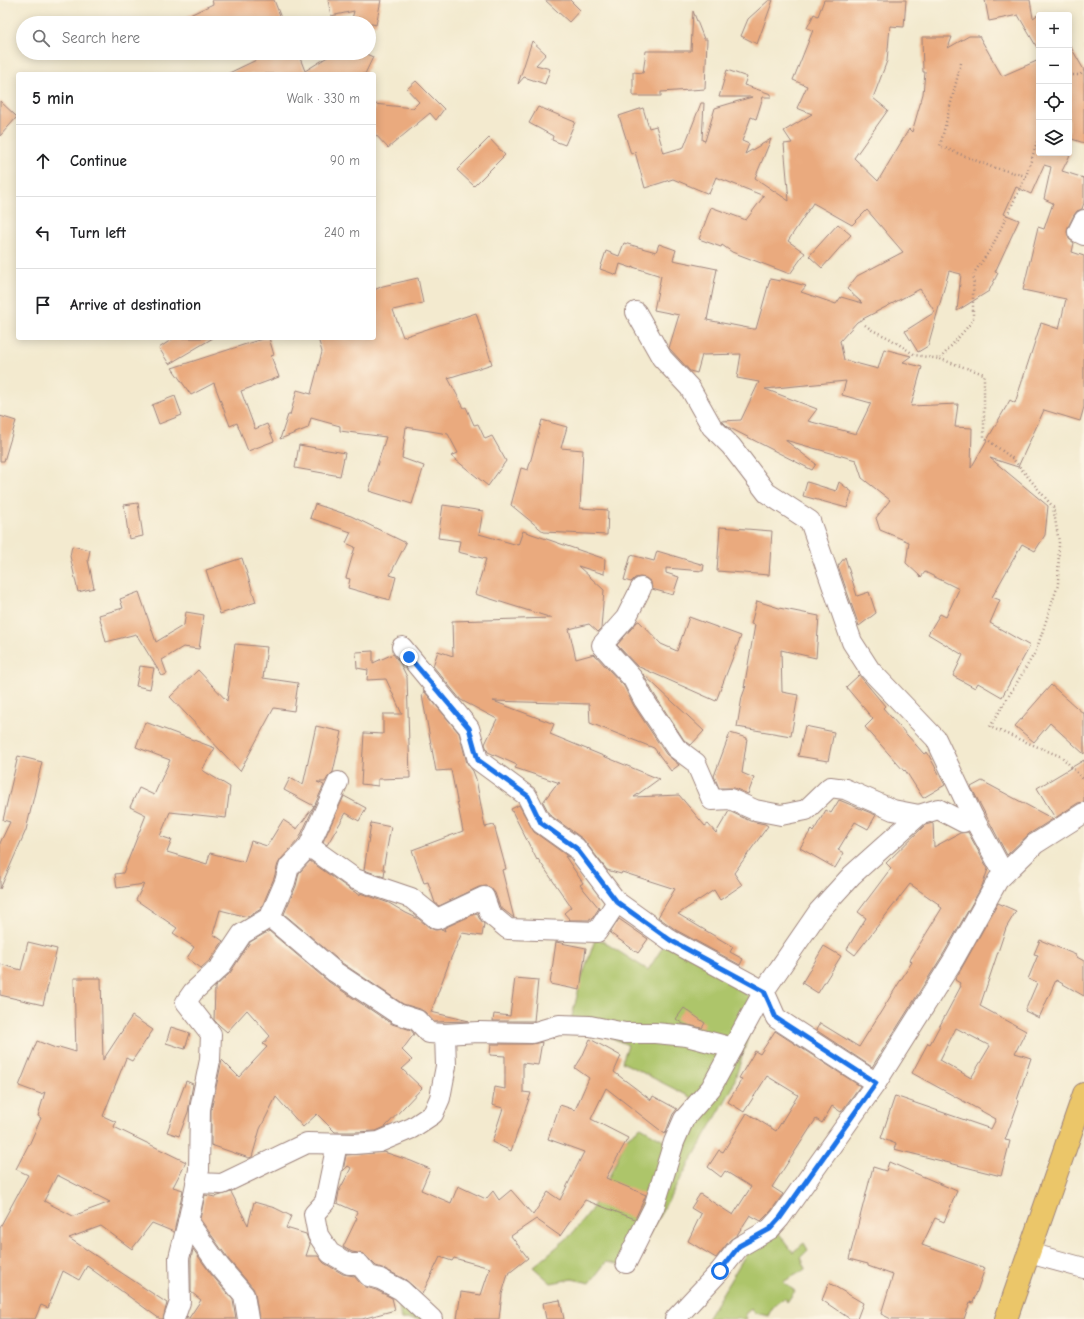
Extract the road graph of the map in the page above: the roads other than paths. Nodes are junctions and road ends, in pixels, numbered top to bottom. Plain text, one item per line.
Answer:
1 (1084, 220) edge
2 (1084, 235) edge
3 (636, 312) dead end
4 (642, 588) dead end
5 (402, 647) dead end
6 (338, 782) dead end
7 (1084, 813) edge
8 (919, 815) junction
9 (973, 817) junction
10 (309, 846) junction
11 (1004, 874) junction
12 (617, 902) junction
13 (270, 918) junction
14 (764, 991) junction
15 (445, 1034) junction
16 (733, 1048) junction
17 (876, 1083) junction
18 (1084, 1094) edge
19 (337, 1144) junction
20 (196, 1183) junction
21 (188, 1222) junction
22 (1029, 1253) junction
23 (626, 1263) dead end
24 (1084, 1268) edge
25 (174, 1319) edge
26 (248, 1319) edge
27 (432, 1319) edge
28 (676, 1319) edge
29 (1006, 1319) edge

1 - 2 street
3 - 9 street
4 - 8 street
5 - 12 street
6 - 10 street
7 - 11 street
8 - 9 street
8 - 14 street
9 - 11 street
10 - 12 street
10 - 13 street
11 - 17 street
12 - 14 street
13 - 15 street
13 - 20 street
14 - 16 street
14 - 17 street
15 - 16 street
15 - 19 street
16 - 23 street
17 - 28 street
18 - 22 main road
19 - 20 street
19 - 27 street
20 - 21 street
21 - 25 street
21 - 26 street
22 - 24 street
22 - 29 main road

